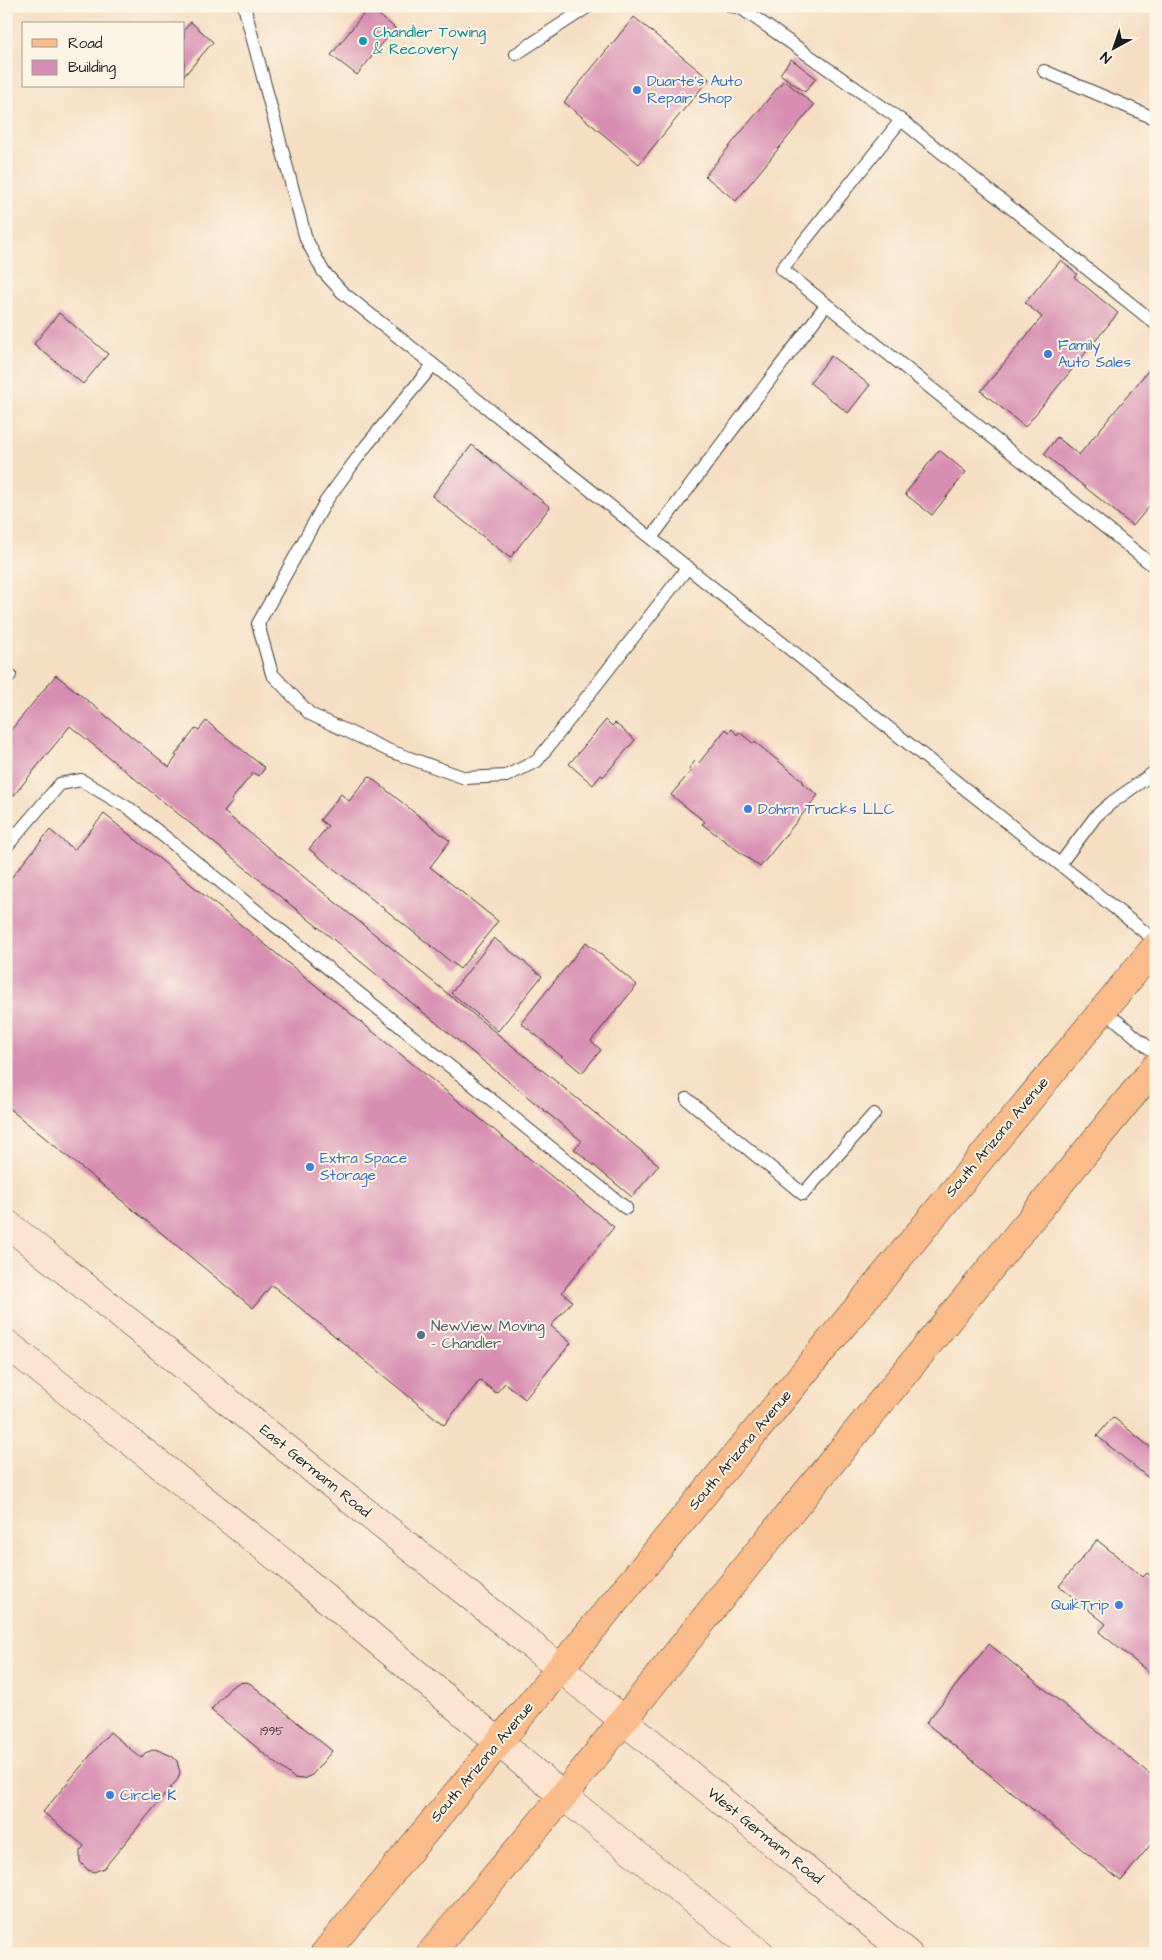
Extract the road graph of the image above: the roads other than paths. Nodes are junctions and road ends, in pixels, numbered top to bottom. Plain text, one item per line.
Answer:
1 (244, 6) edge
2 (589, 6) edge
3 (731, 6) edge
4 (516, 54) dead end
5 (1044, 71) dead end
6 (1156, 119) edge
7 (901, 120) junction
8 (826, 305) junction
9 (1156, 324) edge
10 (433, 365) junction
11 (651, 538) junction
12 (688, 567) junction
13 (1156, 568) edge
14 (1156, 771) edge
15 (6, 847) edge
16 (1060, 864) junction
17 (1156, 941) edge
18 (1156, 946) edge
19 (1103, 1009) junction
20 (1156, 1054) edge
21 (1156, 1066) edge
22 (687, 1099) dead end
23 (874, 1114) dead end
24 (626, 1208) dead end
25 (6, 1224) edge
26 (6, 1343) edge
27 (560, 1668) junction
28 (622, 1720) junction
29 (499, 1742) junction
30 (563, 1796) junction
31 (324, 1954) edge
32 (430, 1954) edge
33 (760, 1954) edge
34 (908, 1954) edge

1 - 10 lane
2 - 4 lane
3 - 7 lane
5 - 6 lane
7 - 8 lane
7 - 9 lane
8 - 11 lane
8 - 13 lane
10 - 11 lane
10 - 12 lane
11 - 12 lane
12 - 16 lane
14 - 16 lane
15 - 24 lane
16 - 17 lane
18 - 19 main road, South Arizona Avenue
19 - 20 lane
19 - 27 main road, South Arizona Avenue
21 - 28 main road
22 - 23 lane
25 - 27 main road, East Germann Road
26 - 29 main road
27 - 28 main road, East Germann Road
27 - 29 main road, South Arizona Avenue
28 - 30 main road
28 - 34 main road, West Germann Road
29 - 30 main road
29 - 31 main road, South Arizona Avenue
30 - 32 main road
30 - 33 main road

